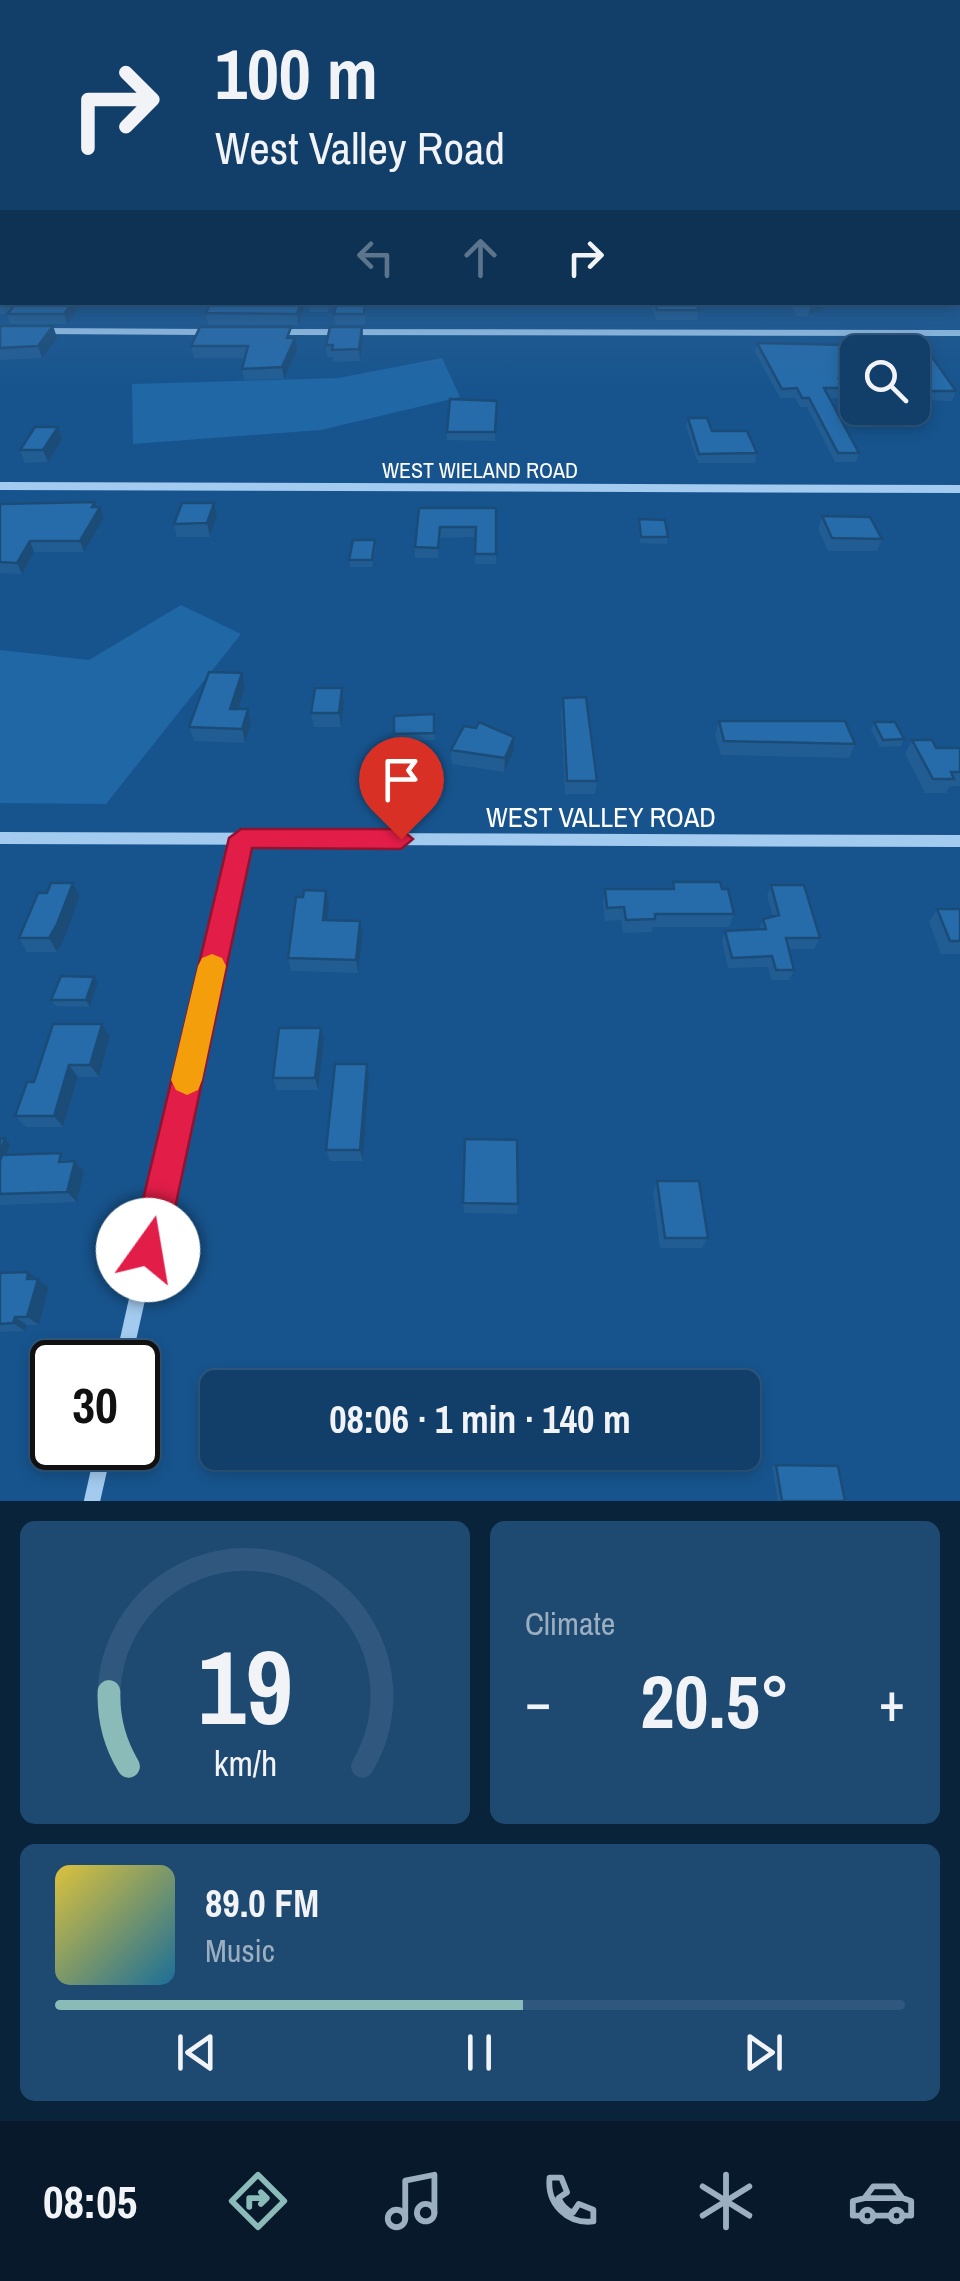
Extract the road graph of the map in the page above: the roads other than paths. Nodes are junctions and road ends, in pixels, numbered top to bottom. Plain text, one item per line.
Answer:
1 (34, 331) edge
2 (218, 332) edge
3 (277, 332) edge
4 (960, 333) edge
5 (0, 486) edge
6 (960, 489) edge
7 (0, 838) edge
8 (241, 838) junction
9 (960, 841) edge
10 (128, 1340) edge
11 (99, 1470) edge
12 (92, 1501) edge

1 - 2 street
3 - 4 street
5 - 6 street, WEST WIELAND ROAD
7 - 8 street, WEST VALLEY ROAD
8 - 9 street, WEST VALLEY ROAD
8 - 10 street
11 - 12 street

